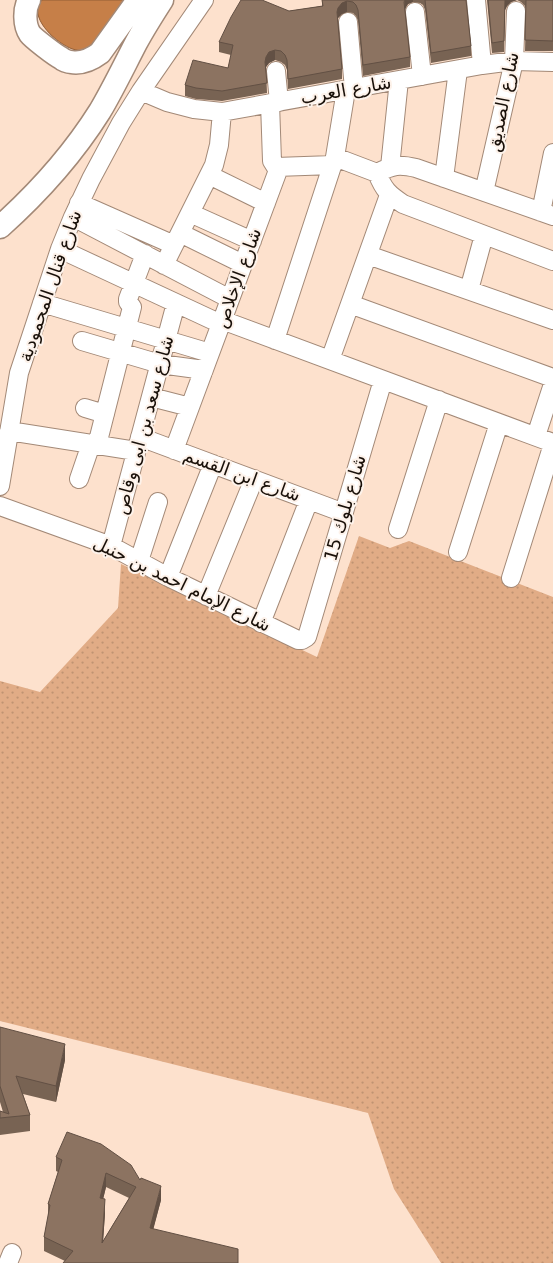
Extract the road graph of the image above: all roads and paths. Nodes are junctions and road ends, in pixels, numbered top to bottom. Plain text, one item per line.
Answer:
1 (29, 0) edge
2 (138, 0) edge
3 (162, 0) edge
4 (204, 0) edge
5 (476, 0) edge
6 (516, 11) dead end
7 (415, 12) dead end
8 (348, 22) dead end
9 (514, 61) junction
10 (553, 62) edge
11 (482, 65) junction
12 (276, 70) dead end
13 (458, 70) junction
14 (422, 76) junction
15 (399, 80) junction
16 (350, 90) junction
17 (142, 91) junction
18 (275, 102) junction
19 (222, 112) junction
20 (553, 152) edge
21 (334, 161) junction
22 (276, 167) junction
23 (383, 170) junction
24 (210, 175) junction
25 (444, 178) junction
26 (484, 192) junction
27 (390, 195) junction
28 (266, 204) junction
29 (76, 210) junction
30 (190, 213) junction
31 (547, 214) edge
32 (0, 227) edge
33 (484, 235) junction
34 (177, 239) junction
35 (252, 241) junction
36 (60, 249) junction
37 (144, 254) junction
38 (368, 255) junction
39 (553, 261) edge
40 (244, 264) junction
41 (164, 265) junction
42 (134, 283) junction
43 (199, 283) junction
44 (469, 290) junction
45 (230, 299) junction
46 (42, 303) junction
47 (350, 304) junction
48 (181, 306) junction
49 (553, 320) edge
50 (222, 322) junction
51 (127, 328) junction
52 (82, 340) dead end
53 (166, 340) junction
54 (275, 340) junction
55 (121, 352) junction
56 (210, 353) junction
57 (330, 360) junction
58 (160, 364) junction
59 (204, 370) junction
60 (553, 378) edge
61 (383, 380) junction
62 (553, 384) edge
63 (151, 397) junction
64 (439, 400) junction
65 (190, 407) junction
66 (85, 408) dead end
67 (105, 414) junction
68 (499, 423) junction
69 (9, 431) junction
70 (536, 436) junction
71 (94, 444) junction
72 (138, 444) junction
73 (553, 444) edge
74 (174, 450) junction
75 (213, 464) junction
76 (79, 479) dead end
77 (254, 480) junction
78 (0, 486) edge
79 (309, 500) junction
80 (158, 502) dead end
81 (0, 506) edge
82 (344, 513) junction
83 (398, 529) dead end
84 (110, 546) junction
85 (458, 552) dead end
86 (139, 562) junction
87 (168, 577) junction
88 (511, 578) dead end
89 (206, 596) junction
90 (261, 622) junction
91 (307, 637) joint

1 - 2 main road
3 - 32 main road
4 - 17 street, شارع قنال المحمودية
5 - 11 street
6 - 9 street, شارع الصديق
7 - 14 street
8 - 16 street
9 - 10 street, شارع العرب
9 - 11 street, شارع العرب
9 - 26 street, شارع الصديق
11 - 13 street, شارع العرب
12 - 18 street, شارع الإخلاص
13 - 14 street, شارع العرب
13 - 25 street
14 - 15 street, شارع العرب
15 - 16 street, شارع العرب
15 - 23 street
16 - 18 street, شارع العرب
16 - 21 street
17 - 19 street, شارع العرب
17 - 29 street, شارع قنال المحمودية
18 - 19 street, شارع العرب
18 - 22 street, شارع الإخلاص
19 - 24 street
20 - 31 street
21 - 22 street
21 - 23 street
21 - 54 street
22 - 28 street, شارع الإخلاص
23 - 25 street
23 - 27 street
24 - 28 street
24 - 30 street
25 - 26 street
26 - 31 street
27 - 33 street
27 - 38 street
28 - 35 street, شارع الإخلاص
29 - 34 street
29 - 36 street, شارع قنال المحمودية
29 - 37 street
30 - 34 street
30 - 35 street
33 - 39 street
33 - 44 street
34 - 40 street
34 - 41 street
35 - 40 street, شارع الإخلاص
36 - 42 street
36 - 46 street, شارع قنال المحمودية
37 - 41 street
37 - 42 street
38 - 44 street
38 - 47 street
40 - 45 street, شارع الإخلاص
41 - 43 street
42 - 48 street
42 - 51 street
43 - 45 street
43 - 48 street, شارع سعد بن ابى وقاص
44 - 49 street
45 - 50 street, شارع الإخلاص
46 - 51 street
46 - 69 street, شارع قنال المحمودية
47 - 57 street
47 - 60 street
48 - 50 street
48 - 53 street, شارع سعد بن ابى وقاص
50 - 54 street
50 - 56 street, شارع الإخلاص
51 - 53 street
51 - 55 street
52 - 55 street
53 - 56 street
53 - 58 street, شارع سعد بن ابى وقاص
54 - 57 street
55 - 58 street
55 - 67 street
56 - 59 street, شارع الإخلاص
57 - 61 street
58 - 59 street
58 - 63 street, شارع سعد بن ابى وقاص
59 - 65 street, شارع الإخلاص
61 - 64 street
61 - 82 street, شارع بلوك 15
62 - 70 street
63 - 65 street
63 - 72 street, شارع سعد بن ابى وقاص
64 - 68 street
64 - 83 street
65 - 74 street, شارع الإخلاص
66 - 67 street
67 - 71 street
68 - 70 street
68 - 85 street
69 - 71 street, شارع ابن القسم
69 - 78 street, شارع قنال المحمودية
70 - 73 street
71 - 72 street, شارع ابن القسم
71 - 76 street
72 - 74 street, شارع ابن القسم
72 - 84 street, شارع سعد بن ابى وقاص
73 - 88 street
74 - 75 street, شارع ابن القسم
75 - 77 street, شارع ابن القسم
75 - 87 street
77 - 79 street, شارع ابن القسم
77 - 89 street
79 - 82 street, شارع ابن القسم
79 - 90 street
80 - 86 street
81 - 84 street, شارع الإمام احمد بن حنبل
82 - 91 street, شارع بلوك 15
84 - 86 street, شارع الإمام احمد بن حنبل
86 - 87 street, شارع الإمام احمد بن حنبل
87 - 89 street, شارع الإمام احمد بن حنبل
89 - 90 street, شارع الإمام احمد بن حنبل
90 - 91 street, شارع الإمام احمد بن حنبل

